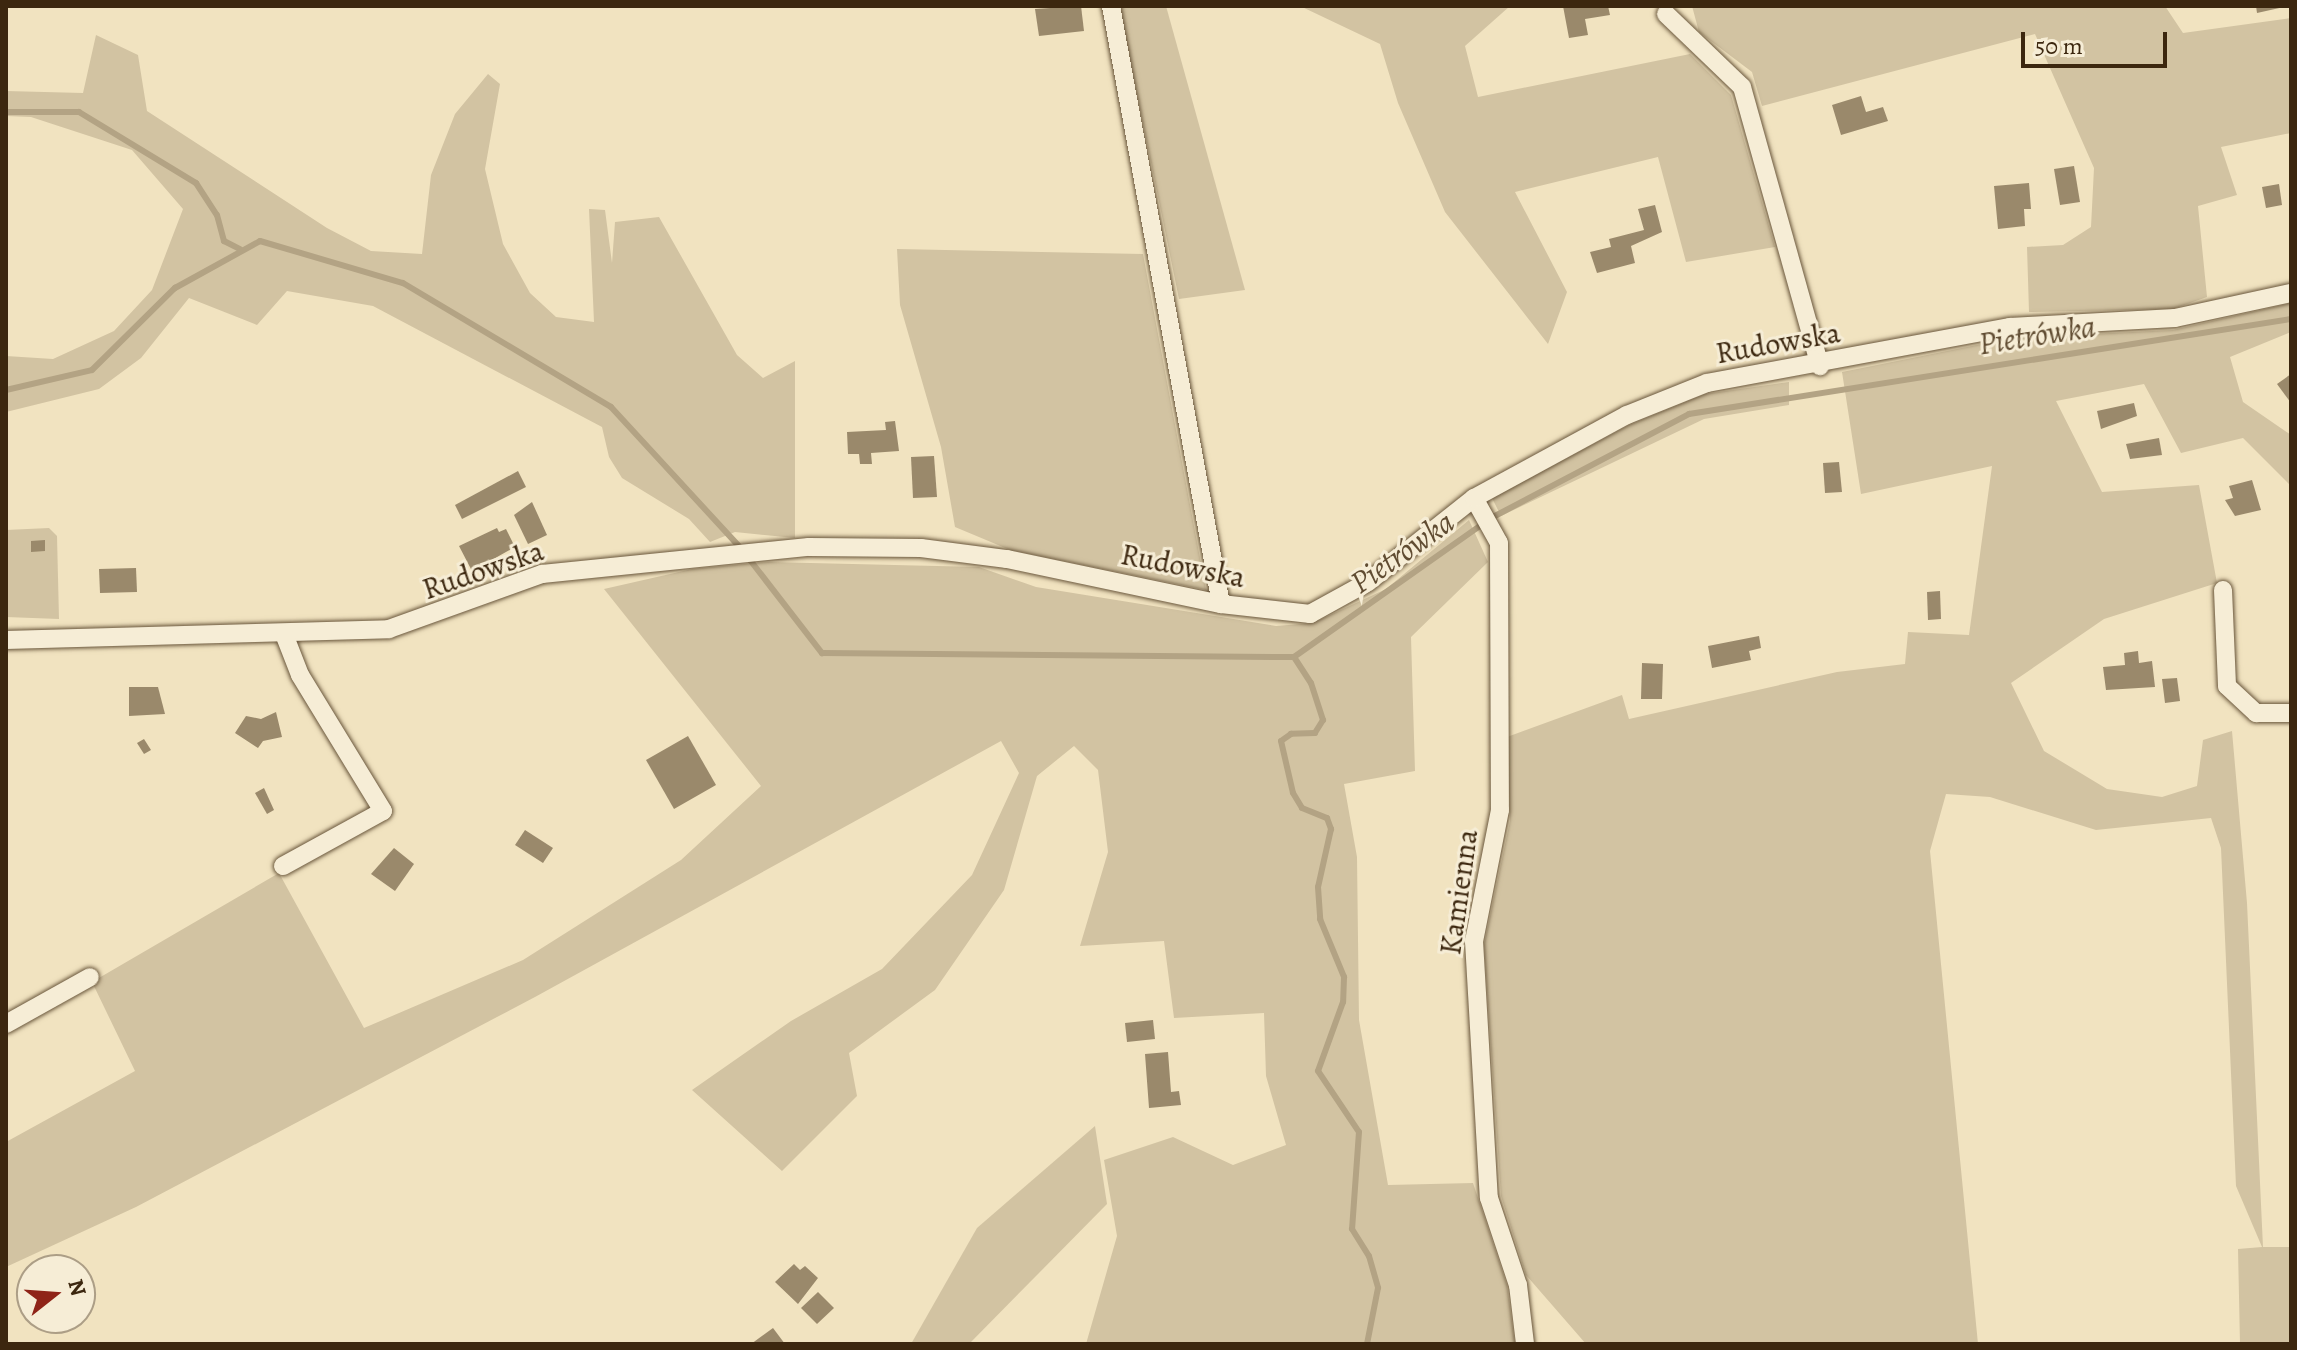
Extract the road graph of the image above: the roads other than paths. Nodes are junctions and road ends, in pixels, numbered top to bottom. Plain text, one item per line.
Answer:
1 (1111, 6) edge
2 (1666, 14) dead end
3 (2291, 293) edge
4 (1820, 366) junction
5 (1474, 498) junction
6 (2223, 590) dead end
7 (1221, 604) junction
8 (284, 634) junction
9 (6, 640) edge
10 (2291, 713) edge
11 (283, 866) dead end
12 (90, 977) dead end
13 (6, 1024) edge
14 (1525, 1344) edge

1 - 7 street
2 - 4 street
3 - 4 street, Rudowska
4 - 5 street, Rudowska
5 - 7 street, Rudowska
5 - 14 street, Kamienna
6 - 10 street
7 - 8 street, Rudowska
8 - 9 street, Rudowska
8 - 11 street
12 - 13 street

